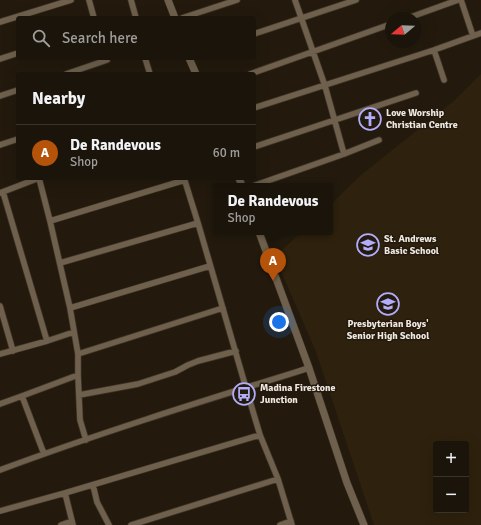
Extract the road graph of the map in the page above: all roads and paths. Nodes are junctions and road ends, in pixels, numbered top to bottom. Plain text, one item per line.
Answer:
1 (71, 0) edge
2 (89, 0) edge
3 (131, 0) edge
4 (168, 0) edge
5 (237, 0) edge
6 (295, 0) edge
7 (356, 0) edge
8 (459, 0) edge
9 (421, 13) edge
10 (19, 16) edge
11 (93, 16) edge
12 (135, 16) edge
13 (174, 16) edge
14 (188, 16) edge
15 (16, 17) edge
16 (301, 19) junction
17 (0, 22) edge
18 (385, 26) edge
19 (256, 33) edge
20 (481, 33) edge
21 (473, 36) junction
22 (434, 50) junction
23 (313, 52) junction
24 (16, 54) edge
25 (0, 59) edge
26 (107, 60) edge
27 (146, 60) edge
28 (190, 60) edge
29 (72, 72) edge
30 (149, 72) edge
31 (195, 72) edge
32 (256, 72) edge
33 (444, 80) dead end
34 (325, 86) junction
35 (16, 91) edge
36 (416, 93) dead end
37 (0, 96) edge
38 (256, 107) edge
39 (334, 121) junction
40 (16, 139) edge
41 (379, 140) dead end
42 (0, 145) edge
43 (256, 146) edge
44 (344, 154) junction
45 (34, 180) edge
46 (40, 180) edge
47 (182, 180) edge
48 (185, 180) edge
49 (262, 183) edge
50 (1, 193) edge
51 (50, 221) junction
52 (198, 223) junction
53 (260, 235) edge
54 (60, 263) junction
55 (210, 266) junction
56 (0, 306) edge
57 (70, 308) junction
58 (223, 308) junction
59 (74, 332) junction
60 (47, 341) junction
61 (13, 351) junction
62 (236, 351) junction
63 (0, 354) edge
64 (78, 354) junction
65 (309, 368) junction
66 (78, 375) junction
67 (246, 388) junction
68 (79, 394) junction
69 (22, 396) junction
70 (0, 404) edge
71 (260, 435) junction
72 (86, 440) junction
73 (44, 454) junction
74 (0, 470) edge
75 (278, 479) junction
76 (93, 484) junction
77 (64, 493) junction
78 (0, 510) edge
79 (72, 523) edge
80 (292, 523) edge
81 (61, 525) edge
82 (109, 525) edge
83 (131, 525) edge
84 (280, 525) edge
85 (364, 525) edge

1 - 10 street
2 - 11 street
3 - 12 street
4 - 13 street
5 - 14 street
6 - 16 street
7 - 16 street
8 - 9 street
8 - 21 street
15 - 17 street
16 - 19 street
16 - 23 street
18 - 23 street
20 - 21 street
21 - 22 street
22 - 33 street
22 - 34 street
23 - 32 street
23 - 34 street
24 - 25 street
26 - 29 street
27 - 30 street
28 - 31 street
34 - 38 street
34 - 39 street
35 - 37 street
36 - 39 street
39 - 43 street
39 - 44 street
40 - 42 street
41 - 44 street
44 - 49 street
45 - 50 street
46 - 51 street
47 - 51 street
48 - 52 street
50 - 60 street
51 - 54 street
52 - 54 street
52 - 55 street
53 - 65 street
54 - 57 street
55 - 57 street
55 - 58 street
56 - 61 street
57 - 59 street
58 - 62 street
58 - 64 street
59 - 60 street
59 - 64 street
60 - 61 street
61 - 63 street
62 - 67 street
62 - 68 street
64 - 66 street
65 - 67 street
65 - 85 street
66 - 68 street
66 - 69 street
67 - 71 street
67 - 72 street
68 - 72 street
69 - 70 street
69 - 73 street
71 - 75 street
71 - 76 street
72 - 73 street
73 - 74 street
75 - 80 street
75 - 83 street
76 - 77 street
76 - 82 street
77 - 78 street
77 - 79 street
79 - 81 street
80 - 84 street

